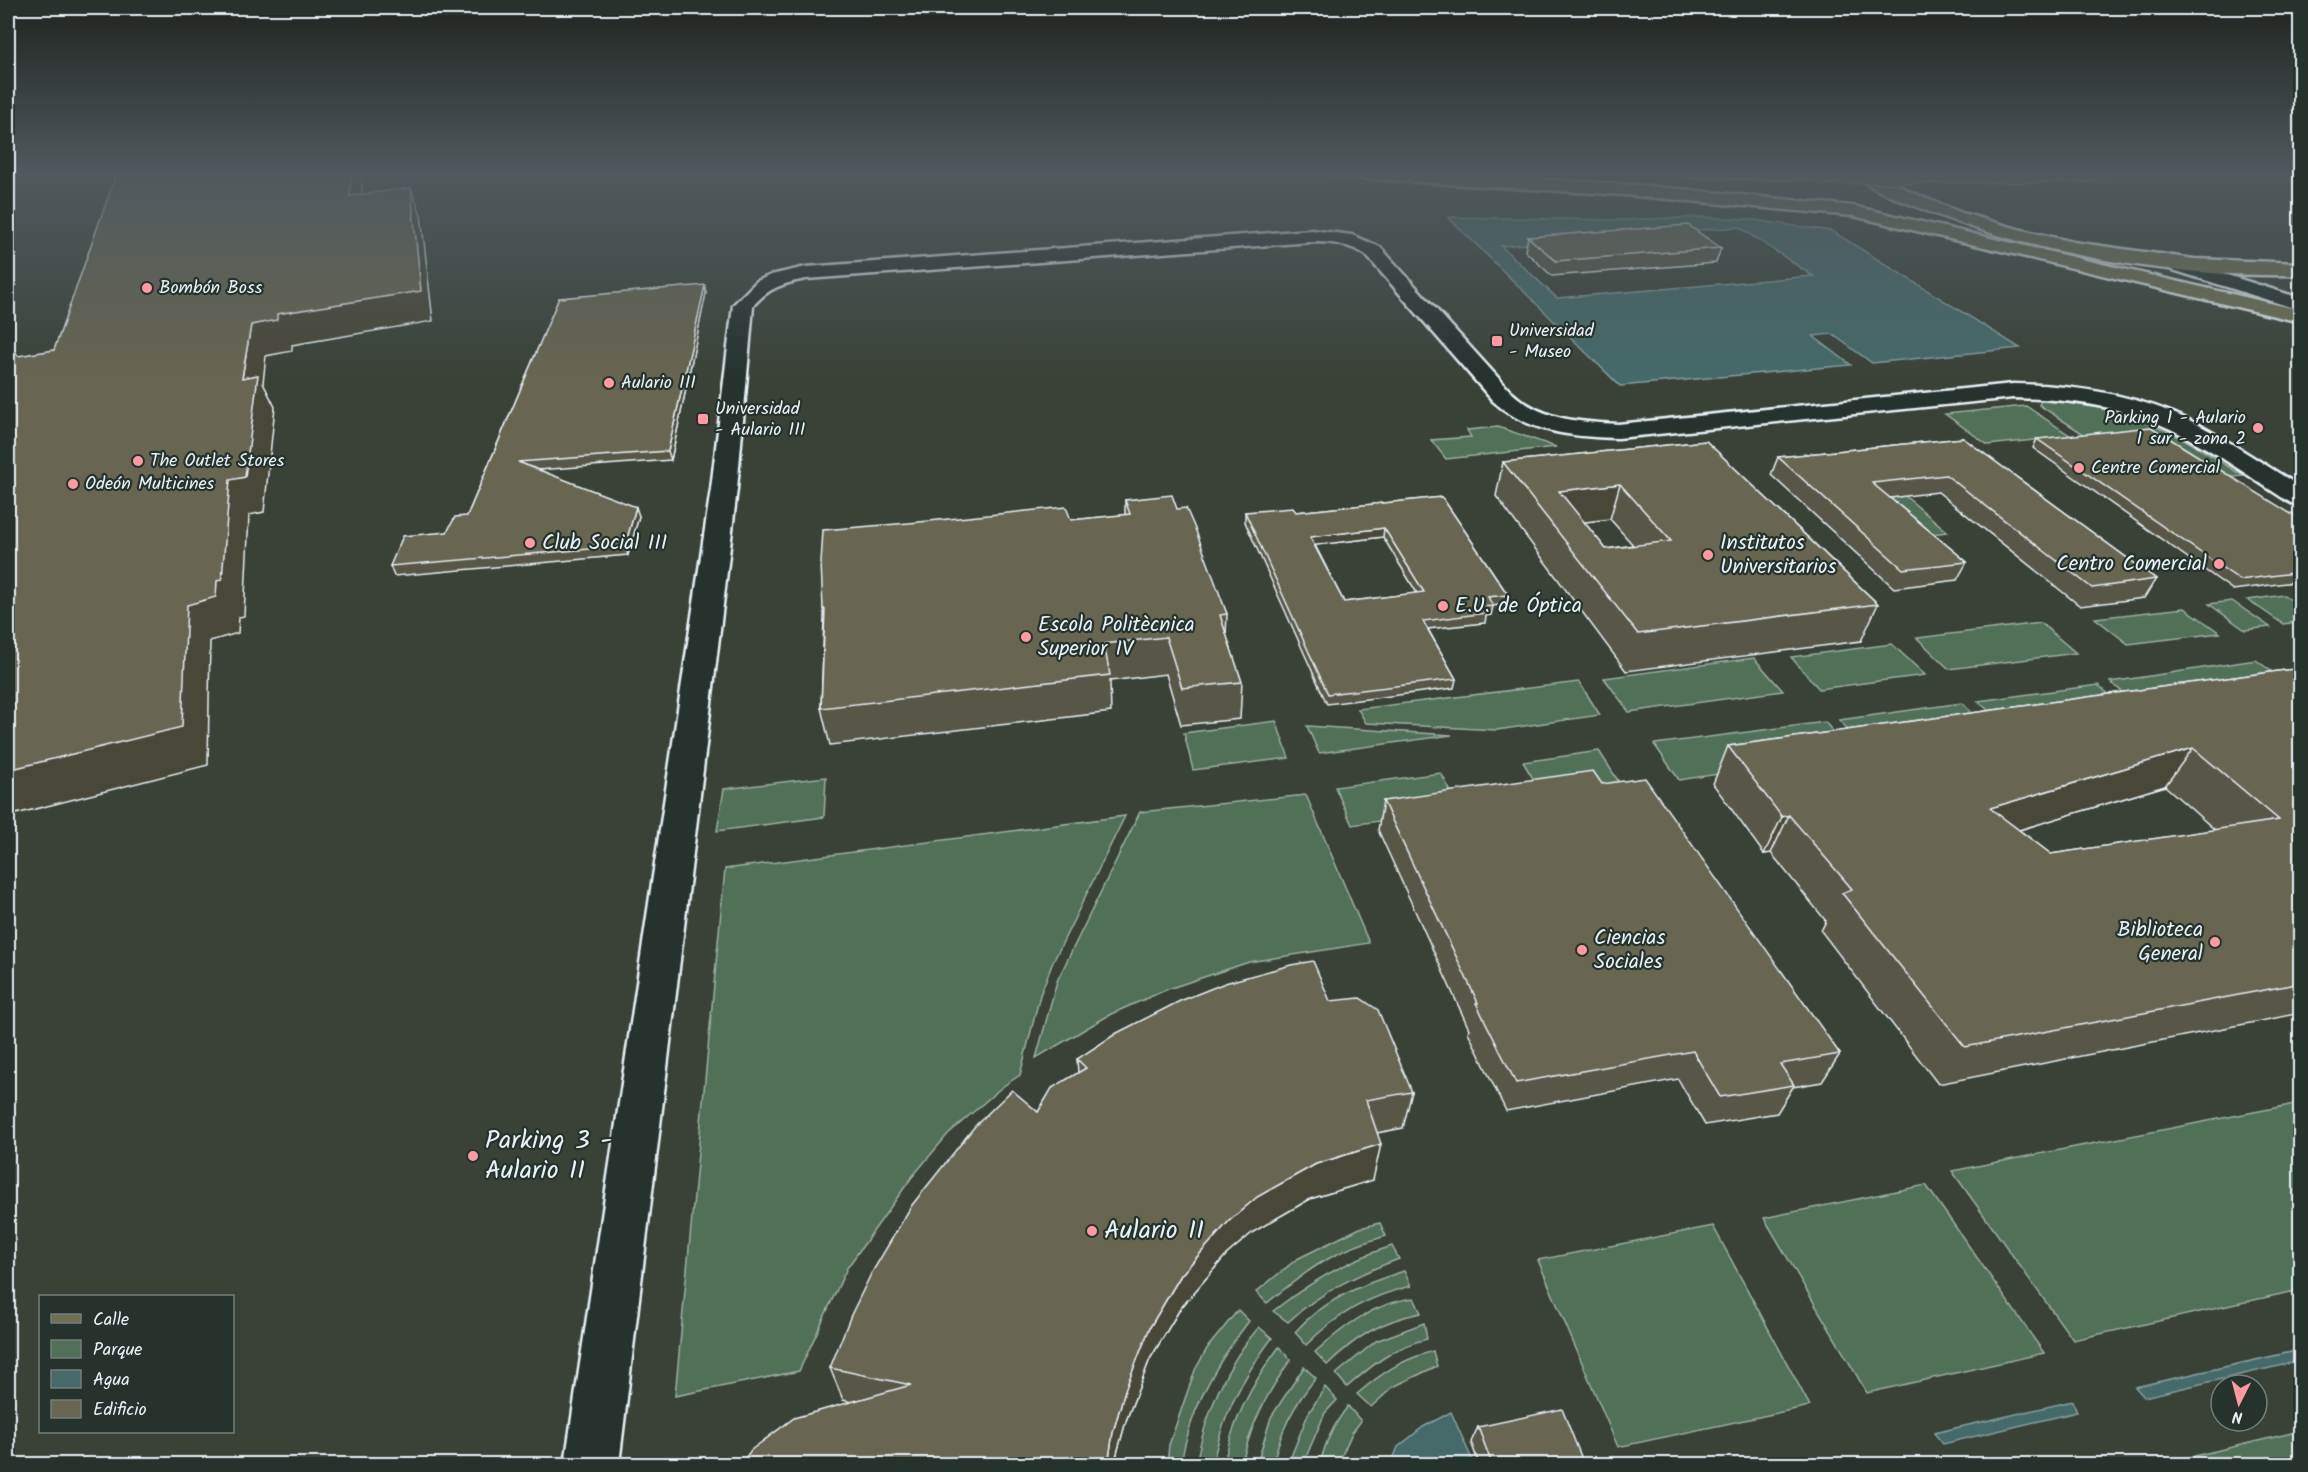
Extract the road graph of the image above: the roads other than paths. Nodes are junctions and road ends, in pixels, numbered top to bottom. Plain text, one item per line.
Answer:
1 (1248, 241) edge
2 (1351, 241) edge
3 (1981, 241) edge
4 (2033, 241) edge
5 (2051, 241) edge
6 (2099, 251) junction
7 (2161, 260) junction
8 (2301, 268) edge
9 (2301, 304) edge
10 (2301, 315) edge
11 (2301, 497) edge
12 (592, 1464) edge

1 - 12 street
2 - 11 street
3 - 10 main road
4 - 6 main road
5 - 6 main road
6 - 7 main road
7 - 8 main road
7 - 9 street

